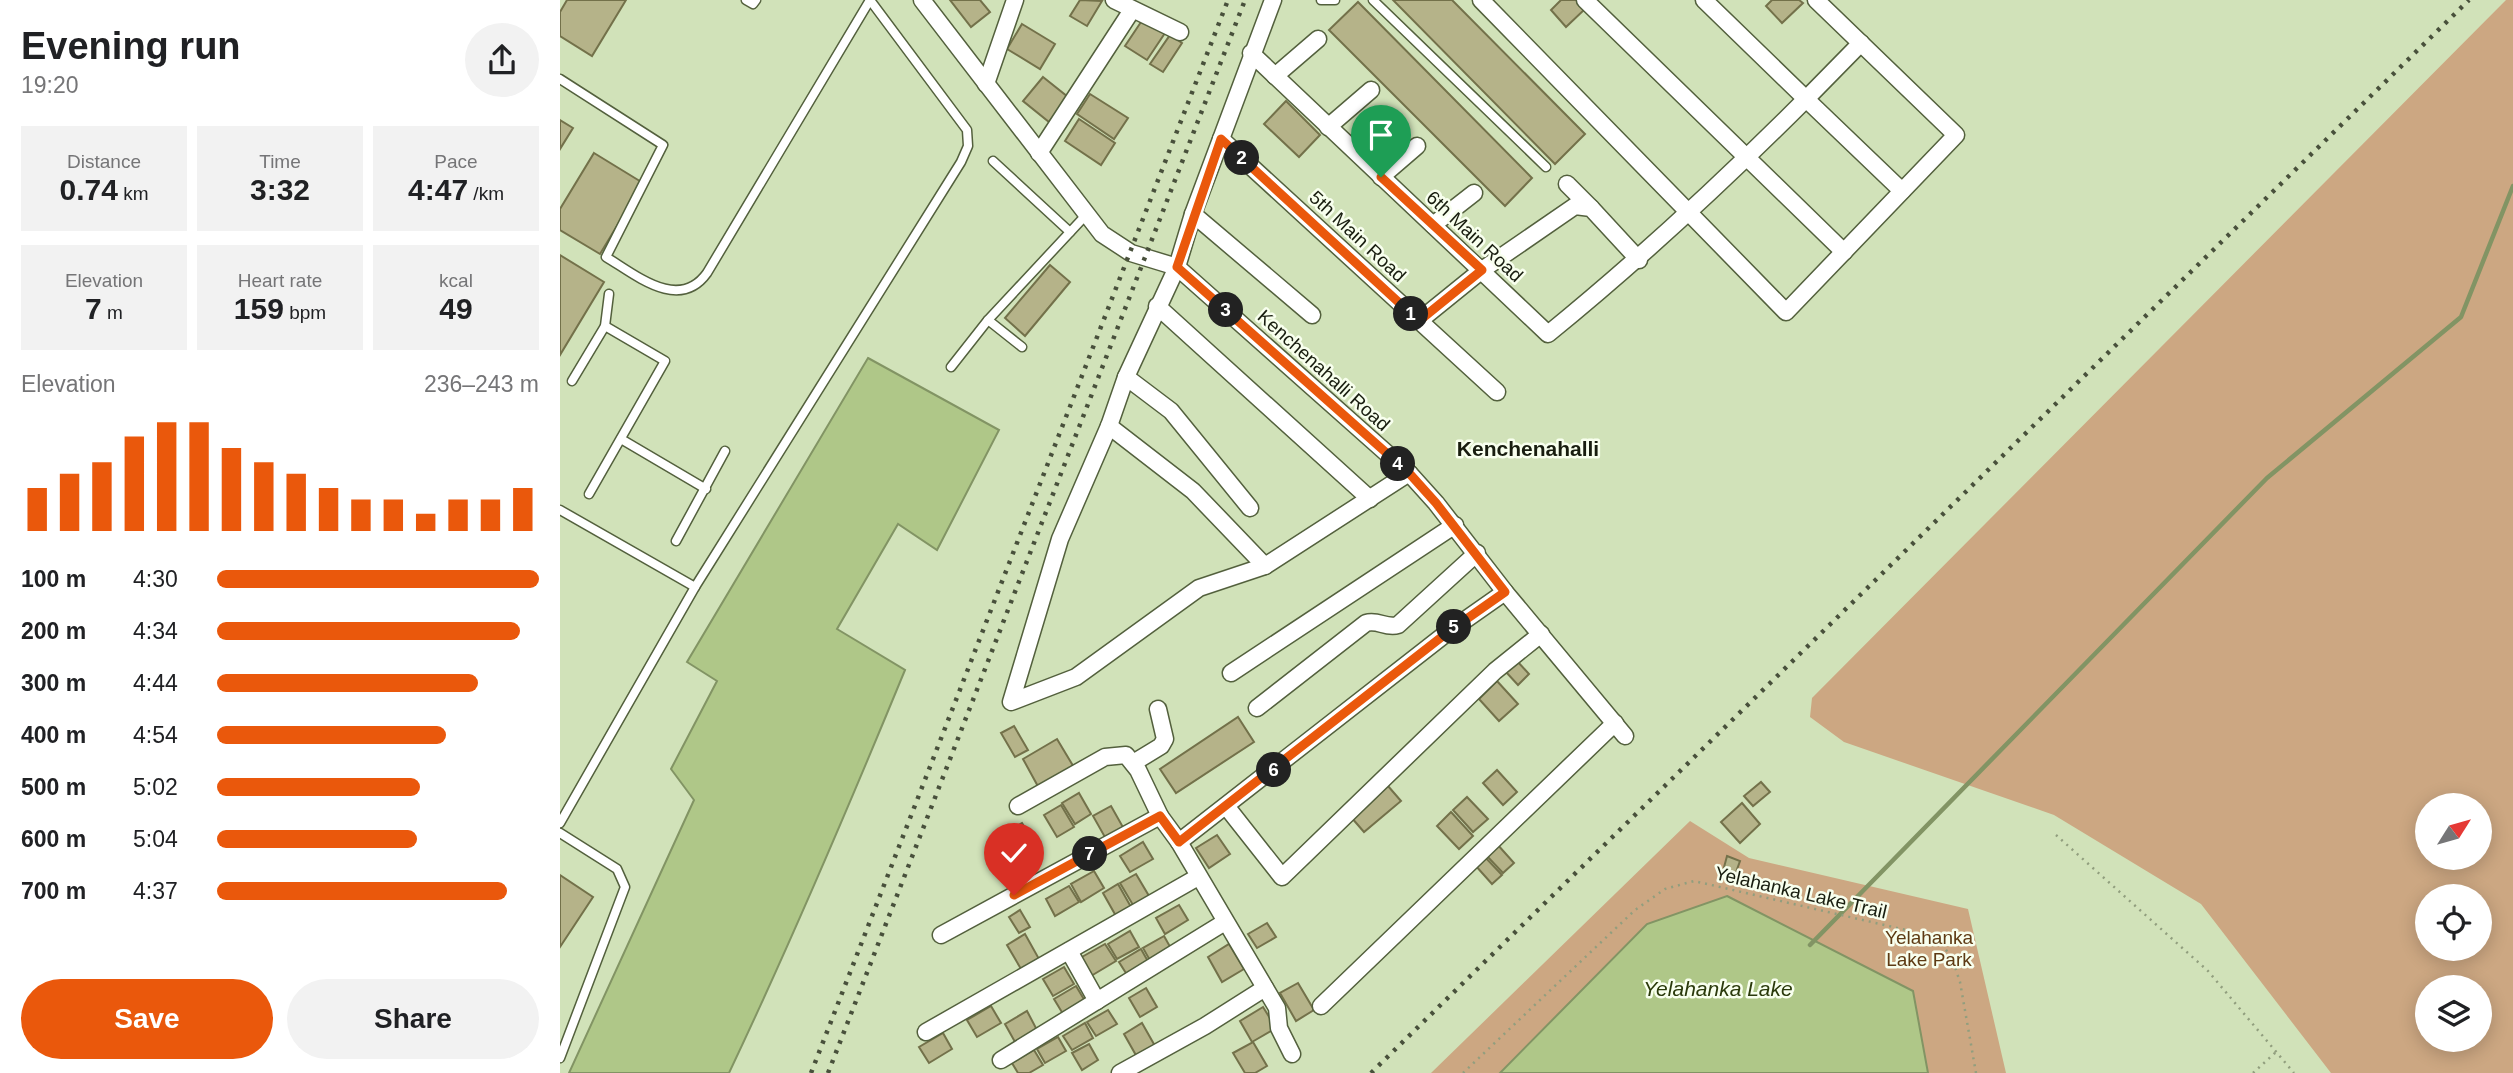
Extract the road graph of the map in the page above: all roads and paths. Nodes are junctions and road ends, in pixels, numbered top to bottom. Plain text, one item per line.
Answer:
1 (746, 0) edge
2 (756, 0) edge
3 (870, 0) edge
4 (922, 0) edge
5 (1015, 0) edge
6 (1114, 0) edge
7 (1273, 0) edge
8 (1321, 0) edge
9 (1335, 0) edge
10 (1373, 0) edge
11 (1480, 0) edge
12 (1585, 0) edge
13 (1704, 0) edge
14 (1816, 0) edge
15 (1132, 9) junction
16 (1180, 32) dead end
17 (1318, 39) dead end
18 (1861, 43) junction
19 (1251, 53) junction
20 (1275, 76) junction
21 (560, 79) edge
22 (986, 84) junction
23 (1371, 90) dead end
24 (1806, 99) junction
25 (1328, 127) junction
26 (1221, 139) junction
27 (1417, 146) dead end
28 (1039, 153) junction
29 (1749, 156) junction
30 (993, 161) dead end
31 (1546, 167) dead end
32 (1381, 177) junction
33 (1567, 184) dead end
34 (1902, 191) junction
35 (1474, 193) dead end
36 (1591, 208) junction
37 (1691, 212) junction
38 (1194, 214) junction
39 (1086, 215) junction
40 (1433, 225) junction
41 (1070, 232) junction
42 (1843, 252) junction
43 (1639, 260) junction
44 (1177, 267) junction
45 (1482, 270) junction
46 (609, 294) dead end
47 (1157, 306) junction
48 (1312, 315) dead end
49 (988, 320) junction
50 (1419, 321) junction
51 (605, 326) junction
52 (1022, 347) dead end
53 (951, 368) dead end
54 (1126, 377) junction
55 (572, 381) dead end
56 (1497, 392) dead end
57 (1109, 426) junction
58 (621, 439) junction
59 (724, 451) dead end
60 (1409, 473) junction
61 (706, 489) junction
62 (589, 494) dead end
63 (1370, 499) junction
64 (1250, 508) dead end
65 (560, 510) edge
66 (1455, 525) junction
67 (676, 541) dead end
68 (1477, 553) junction
69 (1265, 566) junction
70 (695, 587) junction
71 (1505, 592) junction
72 (1541, 634) junction
73 (1231, 673) dead end
74 (1257, 708) dead end
75 (1158, 709) dead end
76 (1133, 763) junction
77 (1018, 806) dead end
78 (1226, 806) junction
79 (1160, 816) junction
80 (560, 823) edge
81 (560, 832) edge
82 (2056, 835) dead end
83 (1179, 842) junction
84 (1199, 877) junction
85 (1225, 922) junction
86 (941, 935) dead end
87 (1069, 951) junction
88 (1265, 988) junction
89 (1097, 1001) junction
90 (1321, 1006) dead end
91 (926, 1032) dead end
92 (2276, 1052) junction
93 (1292, 1054) dead end
94 (560, 1058) edge
95 (1001, 1060) dead end
96 (1120, 1073) edge
97 (1463, 1073) edge
98 (1976, 1073) edge
99 (2253, 1073) edge
100 (2294, 1073) edge

1 - 2 lane
3 - 21 lane
3 - 70 lane
4 - 22 street, Kenchenahalli Road
5 - 22 street
6 - 15 street
7 - 19 street
8 - 9 lane
10 - 31 lane
11 - 37 street
12 - 29 street
13 - 24 street
14 - 18 street
15 - 16 street
15 - 28 street
17 - 20 street
18 - 24 street
18 - 34 street
19 - 20 street, 6th Main Road
19 - 26 street
20 - 25 street, 6th Main Road
22 - 28 street, Kenchenahalli Road
23 - 25 street
24 - 29 street
24 - 34 street
25 - 32 street, 6th Main Road
26 - 38 street
26 - 50 street, 5th Main Road
27 - 32 street
28 - 39 street, Kenchenahalli Road
29 - 37 street
29 - 42 street
30 - 41 lane
32 - 40 street, 6th Main Road
33 - 36 street
34 - 42 street
35 - 40 street
36 - 43 street
36 - 45 street
37 - 42 street
37 - 43 street
38 - 44 street
38 - 48 street
39 - 41 lane
39 - 44 street, Kenchenahalli Road
40 - 45 street, 6th Main Road
41 - 49 lane
43 - 45 street, 6th Main Road
44 - 47 street
44 - 60 street, Kenchenahalli Road
45 - 50 street
46 - 51 lane
47 - 54 street
47 - 63 street
49 - 52 lane
49 - 53 lane
50 - 56 street, 5th Main Road
51 - 55 lane
51 - 58 lane
54 - 57 street
54 - 64 street
57 - 69 street
57 - 69 street
58 - 61 lane
58 - 62 lane
59 - 61 lane
60 - 63 street
60 - 66 street, Kenchenahalli Road
61 - 67 lane
63 - 69 street
65 - 70 lane
66 - 68 street, Kenchenahalli Road
66 - 73 street
68 - 71 street, Kenchenahalli Road
68 - 74 street
70 - 80 lane
71 - 72 street, Kenchenahalli Road
71 - 78 street
72 - 78 street
72 - 90 street, Kenchenahalli Road
75 - 76 street
76 - 77 street
76 - 79 street
78 - 83 street
79 - 83 street
79 - 86 street
81 - 94 lane
82 - 92 path
83 - 84 street
84 - 85 street
84 - 87 street
85 - 88 street
85 - 89 street
87 - 89 street
87 - 91 street
88 - 93 street
88 - 96 street
89 - 95 street
92 - 99 path
92 - 100 path
97 - 98 path, Yelahanka Lake Trail

